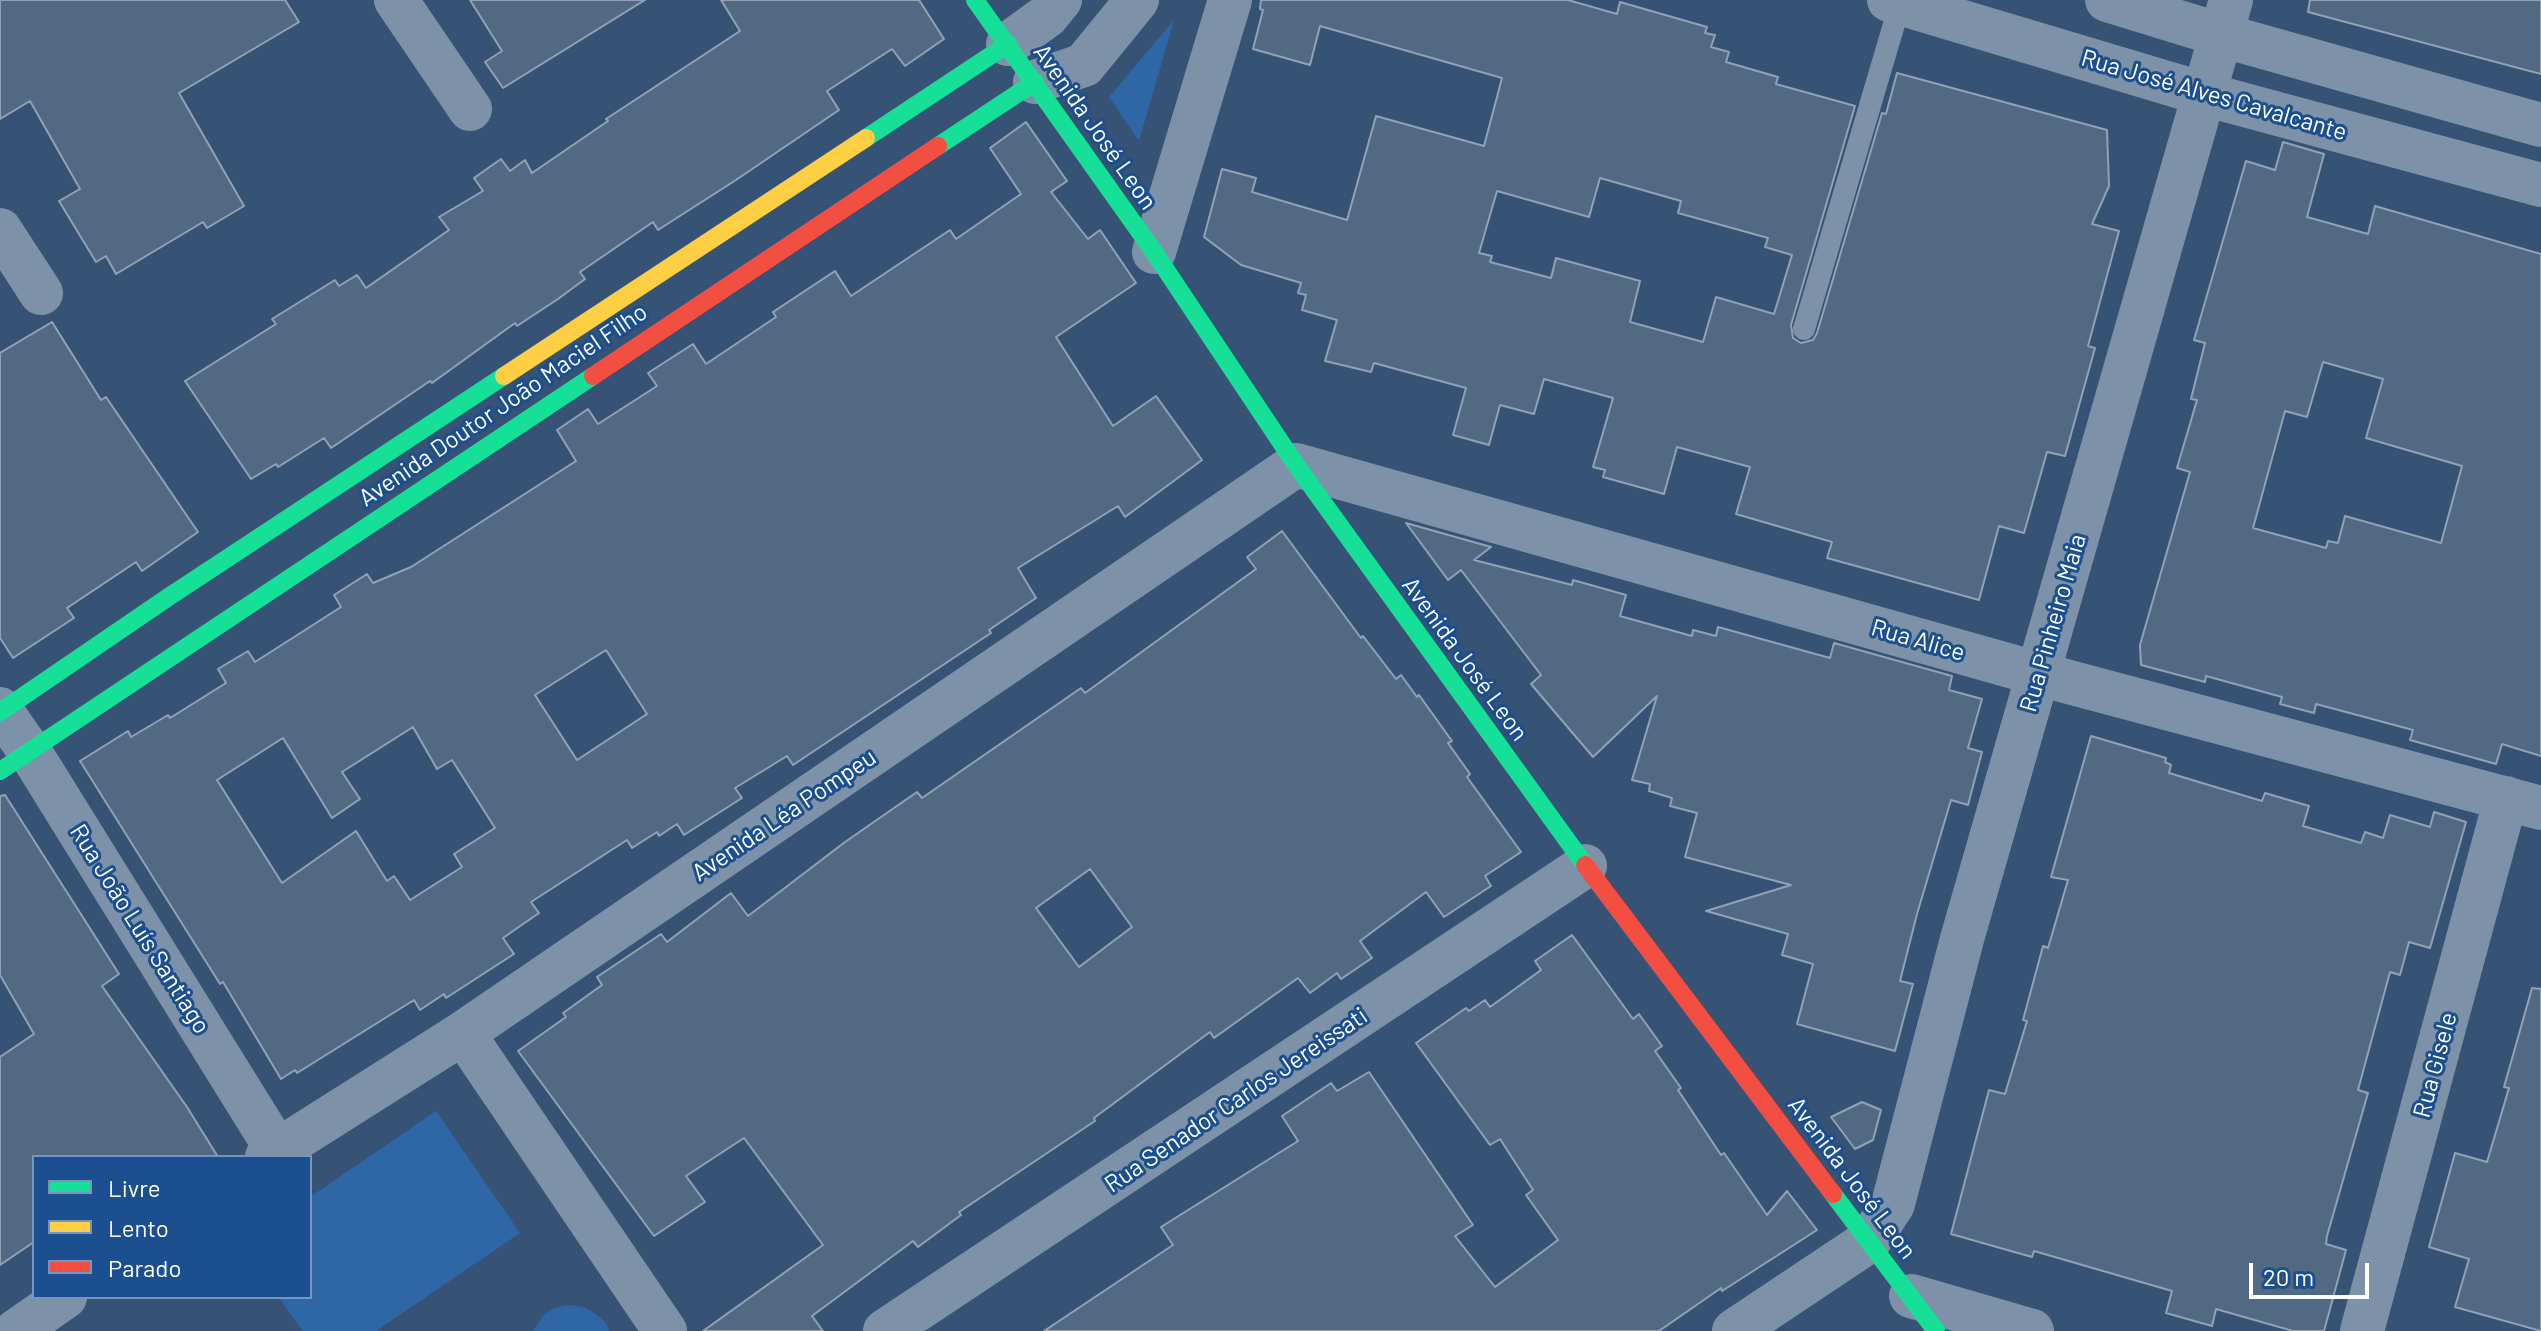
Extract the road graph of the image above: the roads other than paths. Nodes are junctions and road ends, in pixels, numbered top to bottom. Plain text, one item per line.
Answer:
1 (396, 0) edge
2 (975, 0) edge
3 (1060, 0) edge
4 (1137, 0) edge
5 (1230, 0) edge
6 (2107, 0) edge
7 (1894, 2) edge
8 (2226, 18) edge
9 (1008, 44) junction
10 (1035, 82) junction
11 (2204, 94) junction
12 (470, 109) dead end
13 (2541, 125) edge
14 (2541, 185) edge
15 (774, 226) junction
16 (0, 230) edge
17 (1154, 252) junction
18 (41, 293) dead end
19 (1804, 329) dead end
20 (591, 346) junction
21 (1296, 465) junction
22 (2039, 674) junction
23 (0, 711) edge
24 (15, 762) edge
25 (2523, 803) edge
26 (1585, 866) junction
27 (463, 1033) junction
28 (272, 1154) edge
29 (1869, 1241) junction
30 (1911, 1296) junction
31 (62, 1299) edge
32 (16, 1331) edge
33 (665, 1331) edge
34 (885, 1331) edge
35 (1734, 1331) edge
36 (1936, 1331) edge
37 (2032, 1331) edge
38 (2362, 1331) edge

1 - 12 street
2 - 9 street, Avenida José Leon
3 - 9 street
4 - 10 street
5 - 17 street
6 - 8 street
7 - 11 street, Rua José Alves Cavalcante
7 - 19 lane
8 - 11 street, Rua Pinheiro Maia
8 - 13 street
9 - 10 street, Avenida José Leon
9 - 15 street, Avenida Doutor João Maciel Filho
10 - 15 street, Avenida Doutor João Maciel Filho
10 - 17 street, Avenida José Leon
11 - 14 street, Rua José Alves Cavalcante
11 - 22 street, Rua Pinheiro Maia
15 - 20 street, Avenida Doutor João Maciel Filho
15 - 20 street, Avenida Doutor João Maciel Filho
16 - 18 street
17 - 21 street, Avenida José Leon
20 - 23 street, Avenida Doutor João Maciel Filho
20 - 24 street, Avenida Doutor João Maciel Filho
21 - 22 street, Rua Alice
21 - 26 street, Avenida José Leon
21 - 27 street, Avenida Léa Pompeu
22 - 25 street, Rua Alice
22 - 29 street, Rua Pinheiro Maia
23 - 24 street, Rua João Luís Santiago
24 - 28 street, Rua João Luís Santiago
25 - 38 street, Rua Gisele
26 - 29 street, Avenida José Leon
26 - 34 street, Rua Senador Carlos Jereissati
27 - 28 street, Avenida Léa Pompeu
27 - 33 street
29 - 30 street, Avenida José Leon
29 - 35 street
30 - 36 street, Avenida José Leon
30 - 37 street
31 - 32 street

